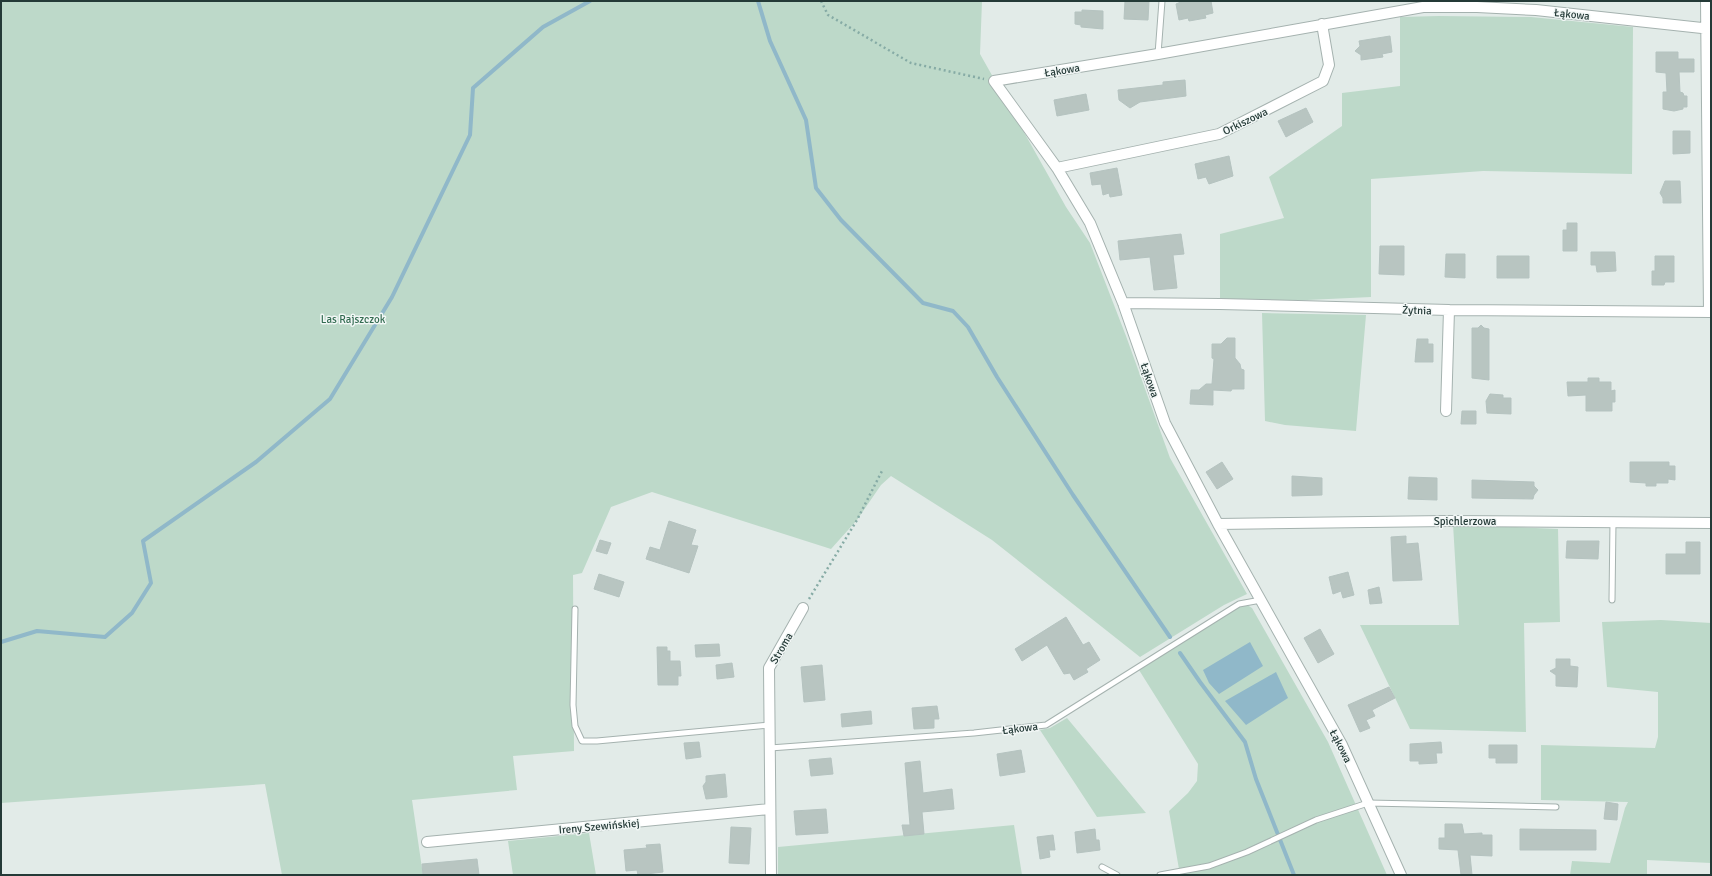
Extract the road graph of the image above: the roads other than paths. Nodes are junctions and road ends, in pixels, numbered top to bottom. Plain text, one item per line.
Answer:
1 (1162, 1) edge
2 (1706, 1) edge
3 (1435, 4) edge
4 (1322, 24) junction
5 (1708, 28) edge
6 (1158, 54) junction
7 (1056, 168) junction
8 (1123, 303) junction
9 (1449, 310) junction
10 (1710, 312) edge
11 (1446, 411) dead end
12 (1613, 522) junction
13 (1711, 523) edge
14 (1218, 524) junction
15 (1261, 600) junction
16 (1612, 600) dead end
17 (804, 608) road end
18 (575, 609) dead end
19 (770, 726) junction
20 (770, 748) junction
21 (1368, 803) junction
22 (1556, 807) dead end
23 (770, 809) junction
24 (427, 842) dead end
25 (1102, 867) dead end
26 (771, 875) edge
27 (1117, 875) edge
28 (1160, 875) edge
29 (1401, 875) edge

1 - 6 lane
2 - 5 street
3 - 4 street, Łąkowa
3 - 5 street, Łąkowa
4 - 6 street, Łąkowa
4 - 7 street, Orkiszowa
5 - 10 street
6 - 7 street, Łąkowa
7 - 8 street, Łąkowa
8 - 9 street, Żytnia
8 - 14 street, Łąkowa
9 - 10 street, Żytnia
9 - 11 street
12 - 13 street, Spichlerzowa
12 - 14 street, Spichlerzowa
12 - 16 lane
14 - 15 street, Łąkowa
15 - 20 lane, Łąkowa
15 - 21 street, Łąkowa
17 - 19 street, Stroma
18 - 19 lane
19 - 20 street, Stroma
20 - 23 street, Stroma
21 - 22 lane
21 - 28 lane
21 - 29 street, Łąkowa
23 - 24 street, Ireny Szewińskiej
23 - 26 street, Stroma
25 - 27 lane

